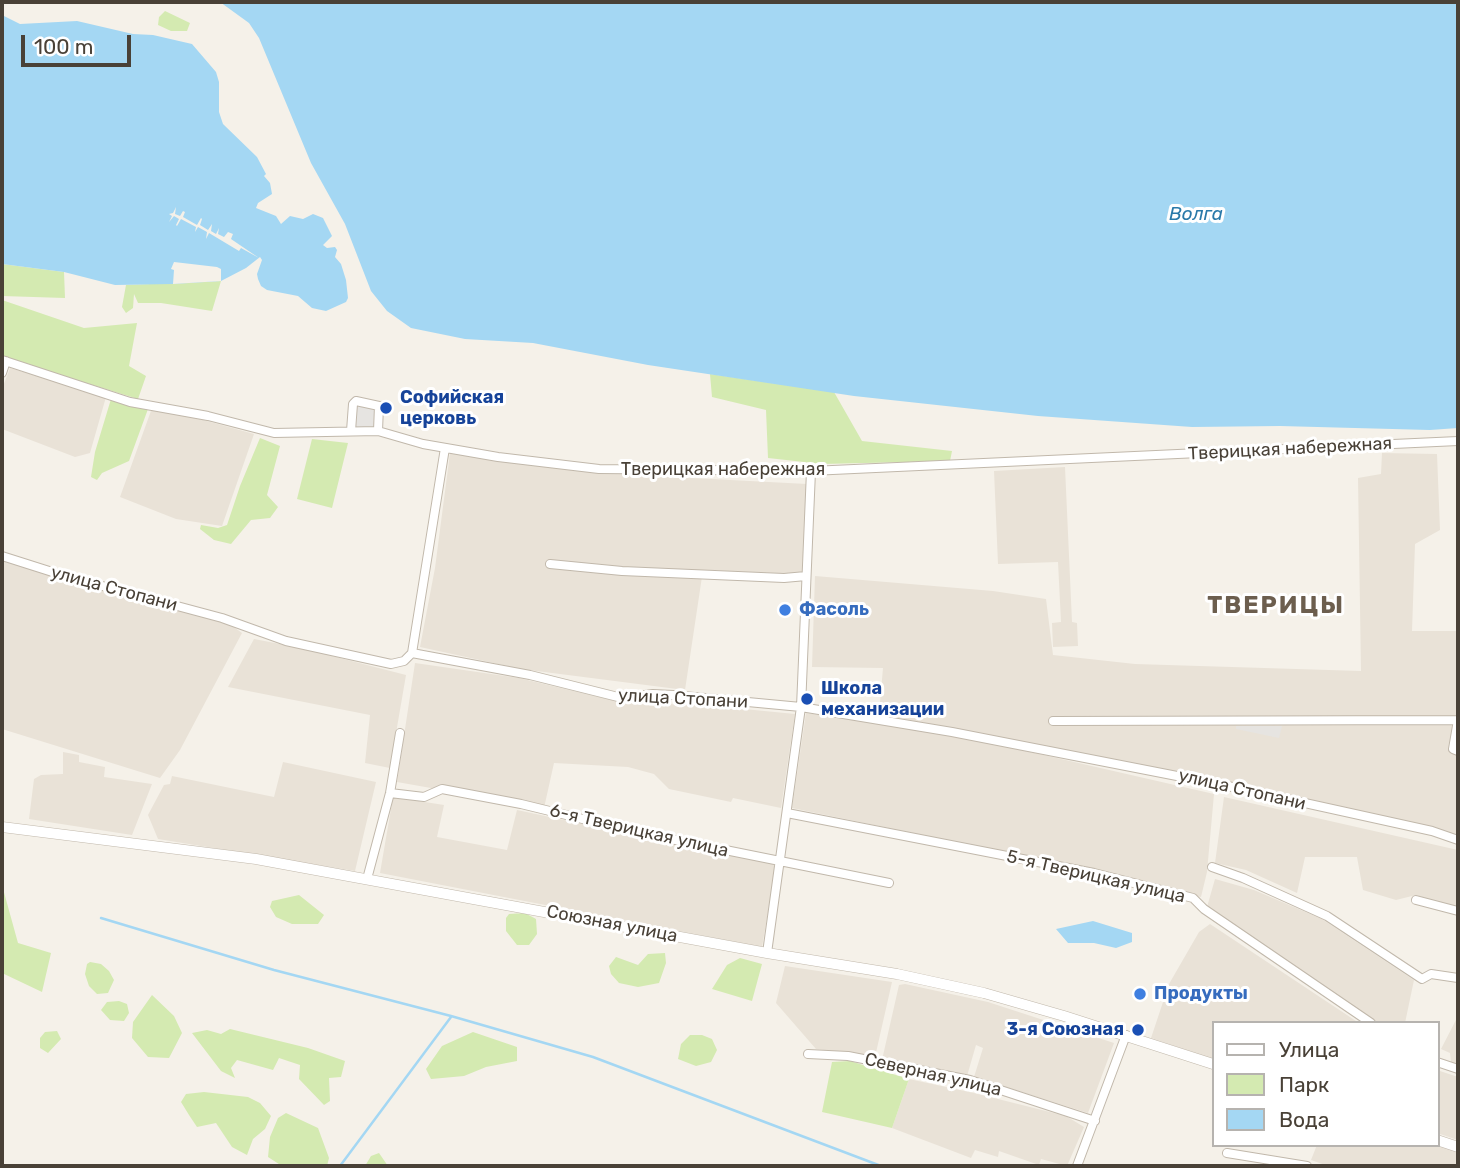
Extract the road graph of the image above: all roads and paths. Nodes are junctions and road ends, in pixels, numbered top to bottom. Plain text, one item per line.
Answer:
1 (4, 360) edge
2 (2, 373) edge
3 (351, 431) junction
4 (379, 431) junction
5 (1458, 441) edge
6 (445, 448) junction
7 (811, 471) junction
8 (2, 556) edge
9 (551, 564) dead end
10 (806, 576) junction
11 (412, 653) junction
12 (801, 707) junction
13 (1458, 720) edge
14 (1053, 721) dead end
15 (400, 733) dead end
16 (1458, 751) edge
17 (390, 793) junction
18 (786, 814) junction
19 (2, 827) edge
20 (1458, 840) edge
21 (780, 862) junction
22 (1212, 867) dead end
23 (367, 878) junction
24 (889, 883) dead end
25 (1416, 900) dead end
26 (1458, 911) edge
27 (767, 953) junction
28 (1458, 978) edge
29 (1368, 1021) edge
30 (1126, 1035) junction
31 (808, 1054) dead end
32 (1439, 1063) edge
33 (1212, 1064) edge
34 (1458, 1069) edge
35 (1095, 1121) junction
36 (1439, 1141) edge
37 (1458, 1147) edge
38 (1227, 1153) dead end
39 (1077, 1166) edge
40 (1307, 1166) edge

1 - 2 street
1 - 3 street, Тверицкая набережная
3 - 4 street, Тверицкая набережная
3 - 4 street
4 - 6 street, Тверицкая набережная
5 - 7 street, Тверицкая набережная
6 - 7 street, Тверицкая набережная
6 - 11 street
7 - 10 street
8 - 11 street, улица Стопани
9 - 10 street
10 - 12 street
11 - 12 street, улица Стопани
12 - 18 street
12 - 20 street, улица Стопани
13 - 14 street
13 - 16 street
15 - 17 street
17 - 21 street, 6-я Тверицкая улица
17 - 23 street
18 - 21 street
18 - 29 street, 5-я Тверицкая улица
19 - 23 street, Союзная улица
21 - 24 street, 6-я Тверицкая улица
21 - 27 street
22 - 28 street
23 - 27 street, Союзная улица
25 - 26 street
27 - 30 street, Союзная улица
30 - 33 street, Союзная улица
30 - 35 street
31 - 35 street, Северная улица
32 - 34 street
35 - 39 street
36 - 37 street
38 - 40 street

